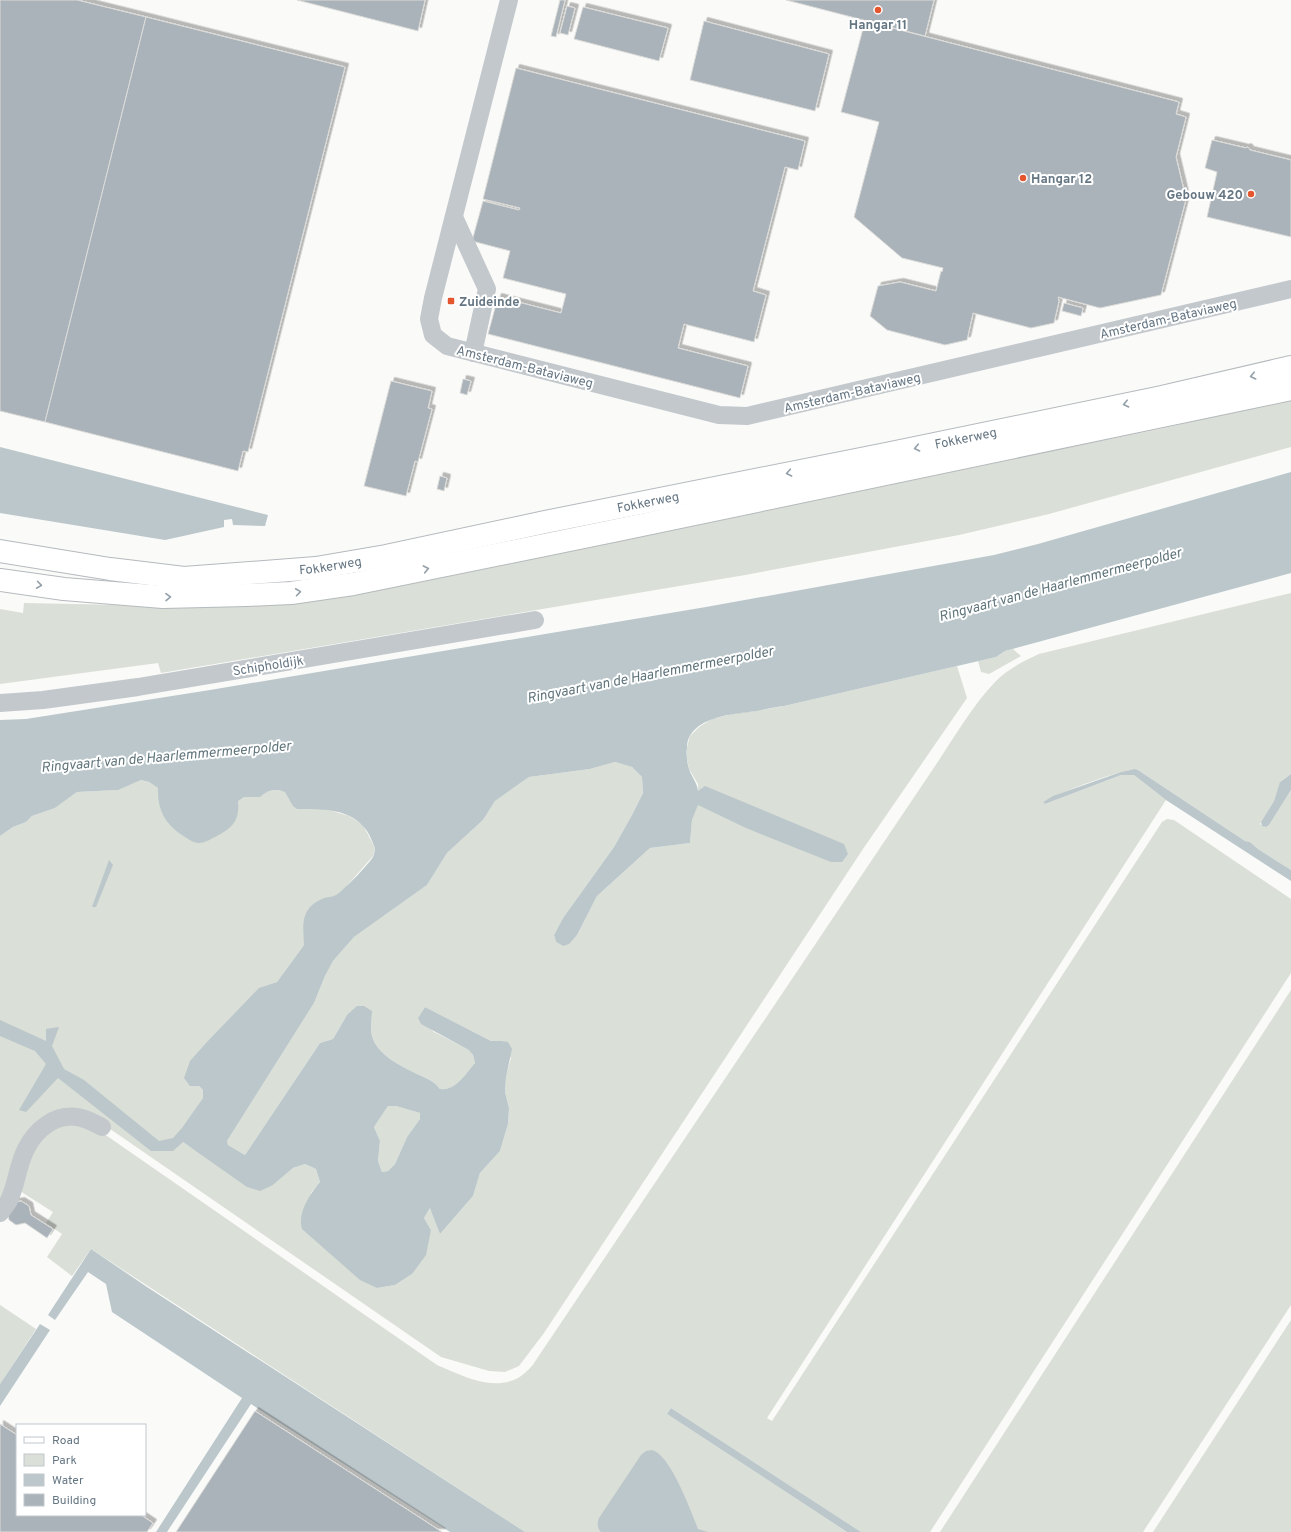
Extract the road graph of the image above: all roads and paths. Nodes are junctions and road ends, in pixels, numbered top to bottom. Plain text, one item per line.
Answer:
1 (509, 0) edge
2 (454, 217) junction
3 (1291, 289) edge
4 (473, 353) junction
5 (1291, 367) edge
6 (1291, 389) edge
7 (0, 551) edge
8 (0, 580) edge
9 (535, 620) dead end
10 (0, 702) edge
11 (102, 1127) dead end
12 (0, 1214) edge

1 - 2 street
2 - 4 street
2 - 4 street, Amsterdam-Bataviaweg
3 - 4 street, Amsterdam-Bataviaweg
5 -> 7 main road, Fokkerweg
8 -> 6 main road, Fokkerweg
9 - 10 street, Schipholdijk
11 - 12 street

